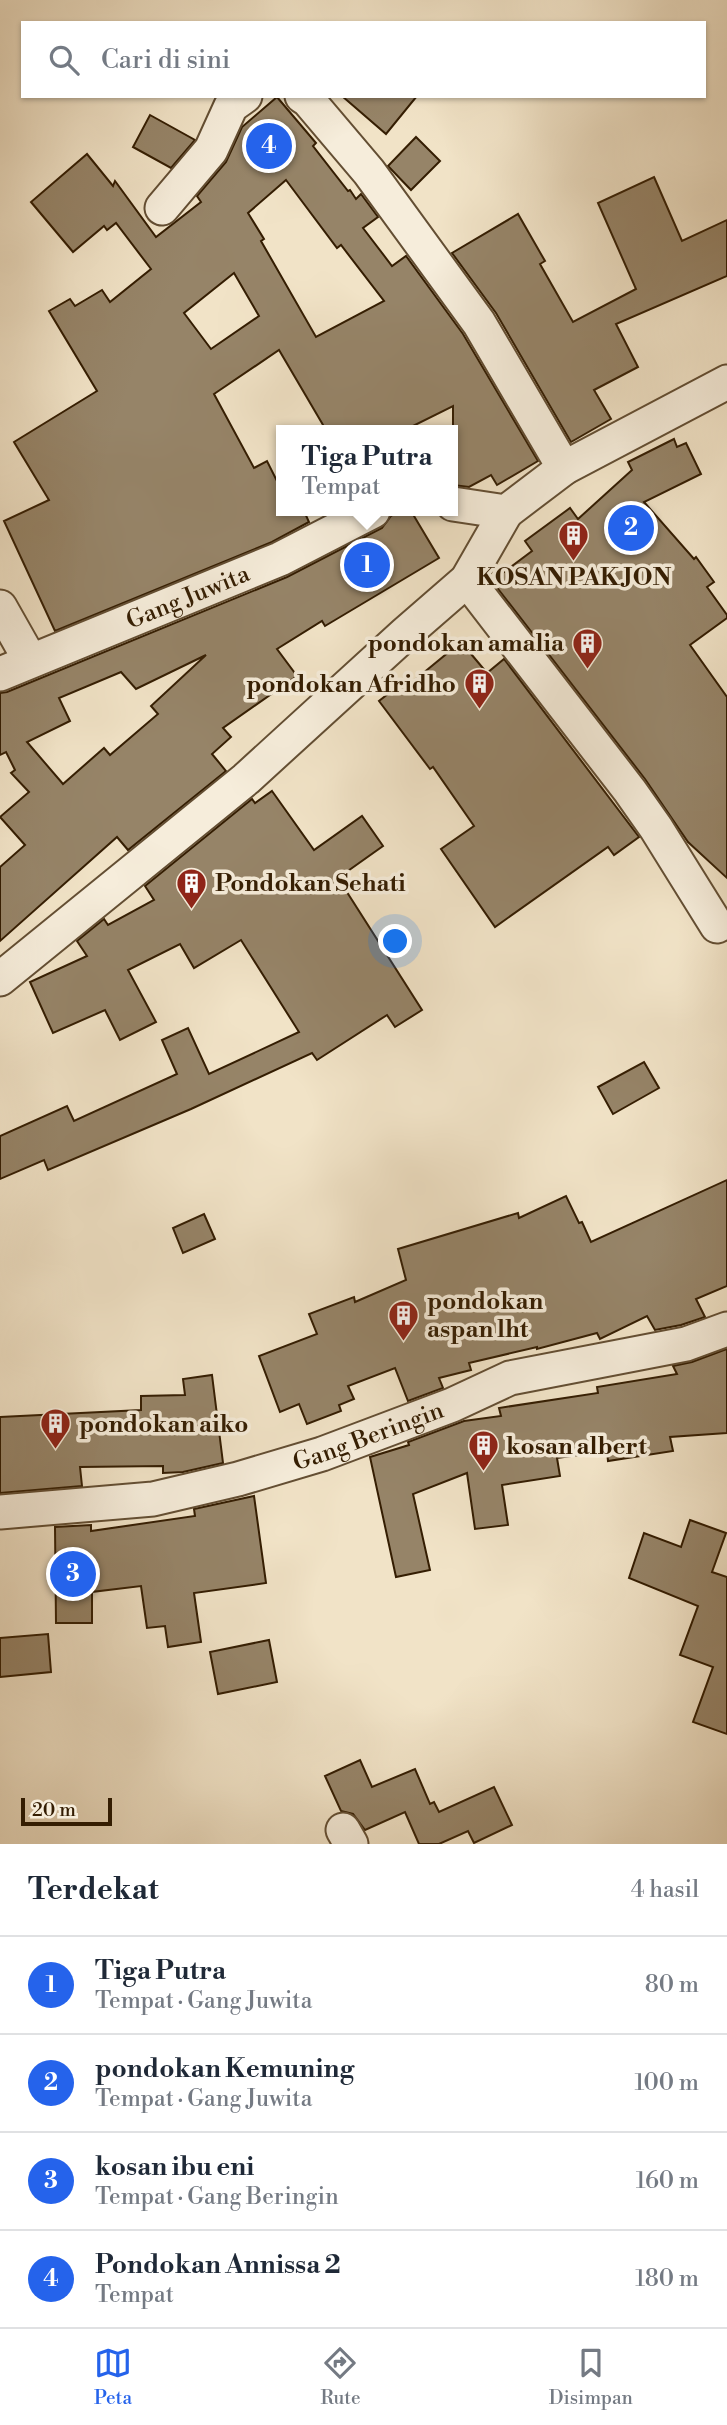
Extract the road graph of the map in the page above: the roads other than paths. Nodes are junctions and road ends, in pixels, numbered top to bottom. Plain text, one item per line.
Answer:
1 (242, 98) edge
2 (305, 98) edge
3 (162, 208) dead end
4 (727, 382) edge
5 (564, 468) junction
6 (458, 505) edge
7 (506, 512) junction
8 (363, 516) edge
9 (467, 580) junction
10 (0, 607) edge
11 (30, 660) junction
12 (0, 674) edge
13 (717, 926) dead end
14 (0, 979) edge
15 (727, 1329) edge
16 (0, 1512) edge

1 - 3 street
2 - 5 street
4 - 5 street
5 - 7 street
6 - 7 street
7 - 9 street
8 - 11 street, Gang Juwita
9 - 13 street
9 - 14 street
10 - 11 street
11 - 12 street, Gang Juwita
15 - 16 street, Gang Beringin

